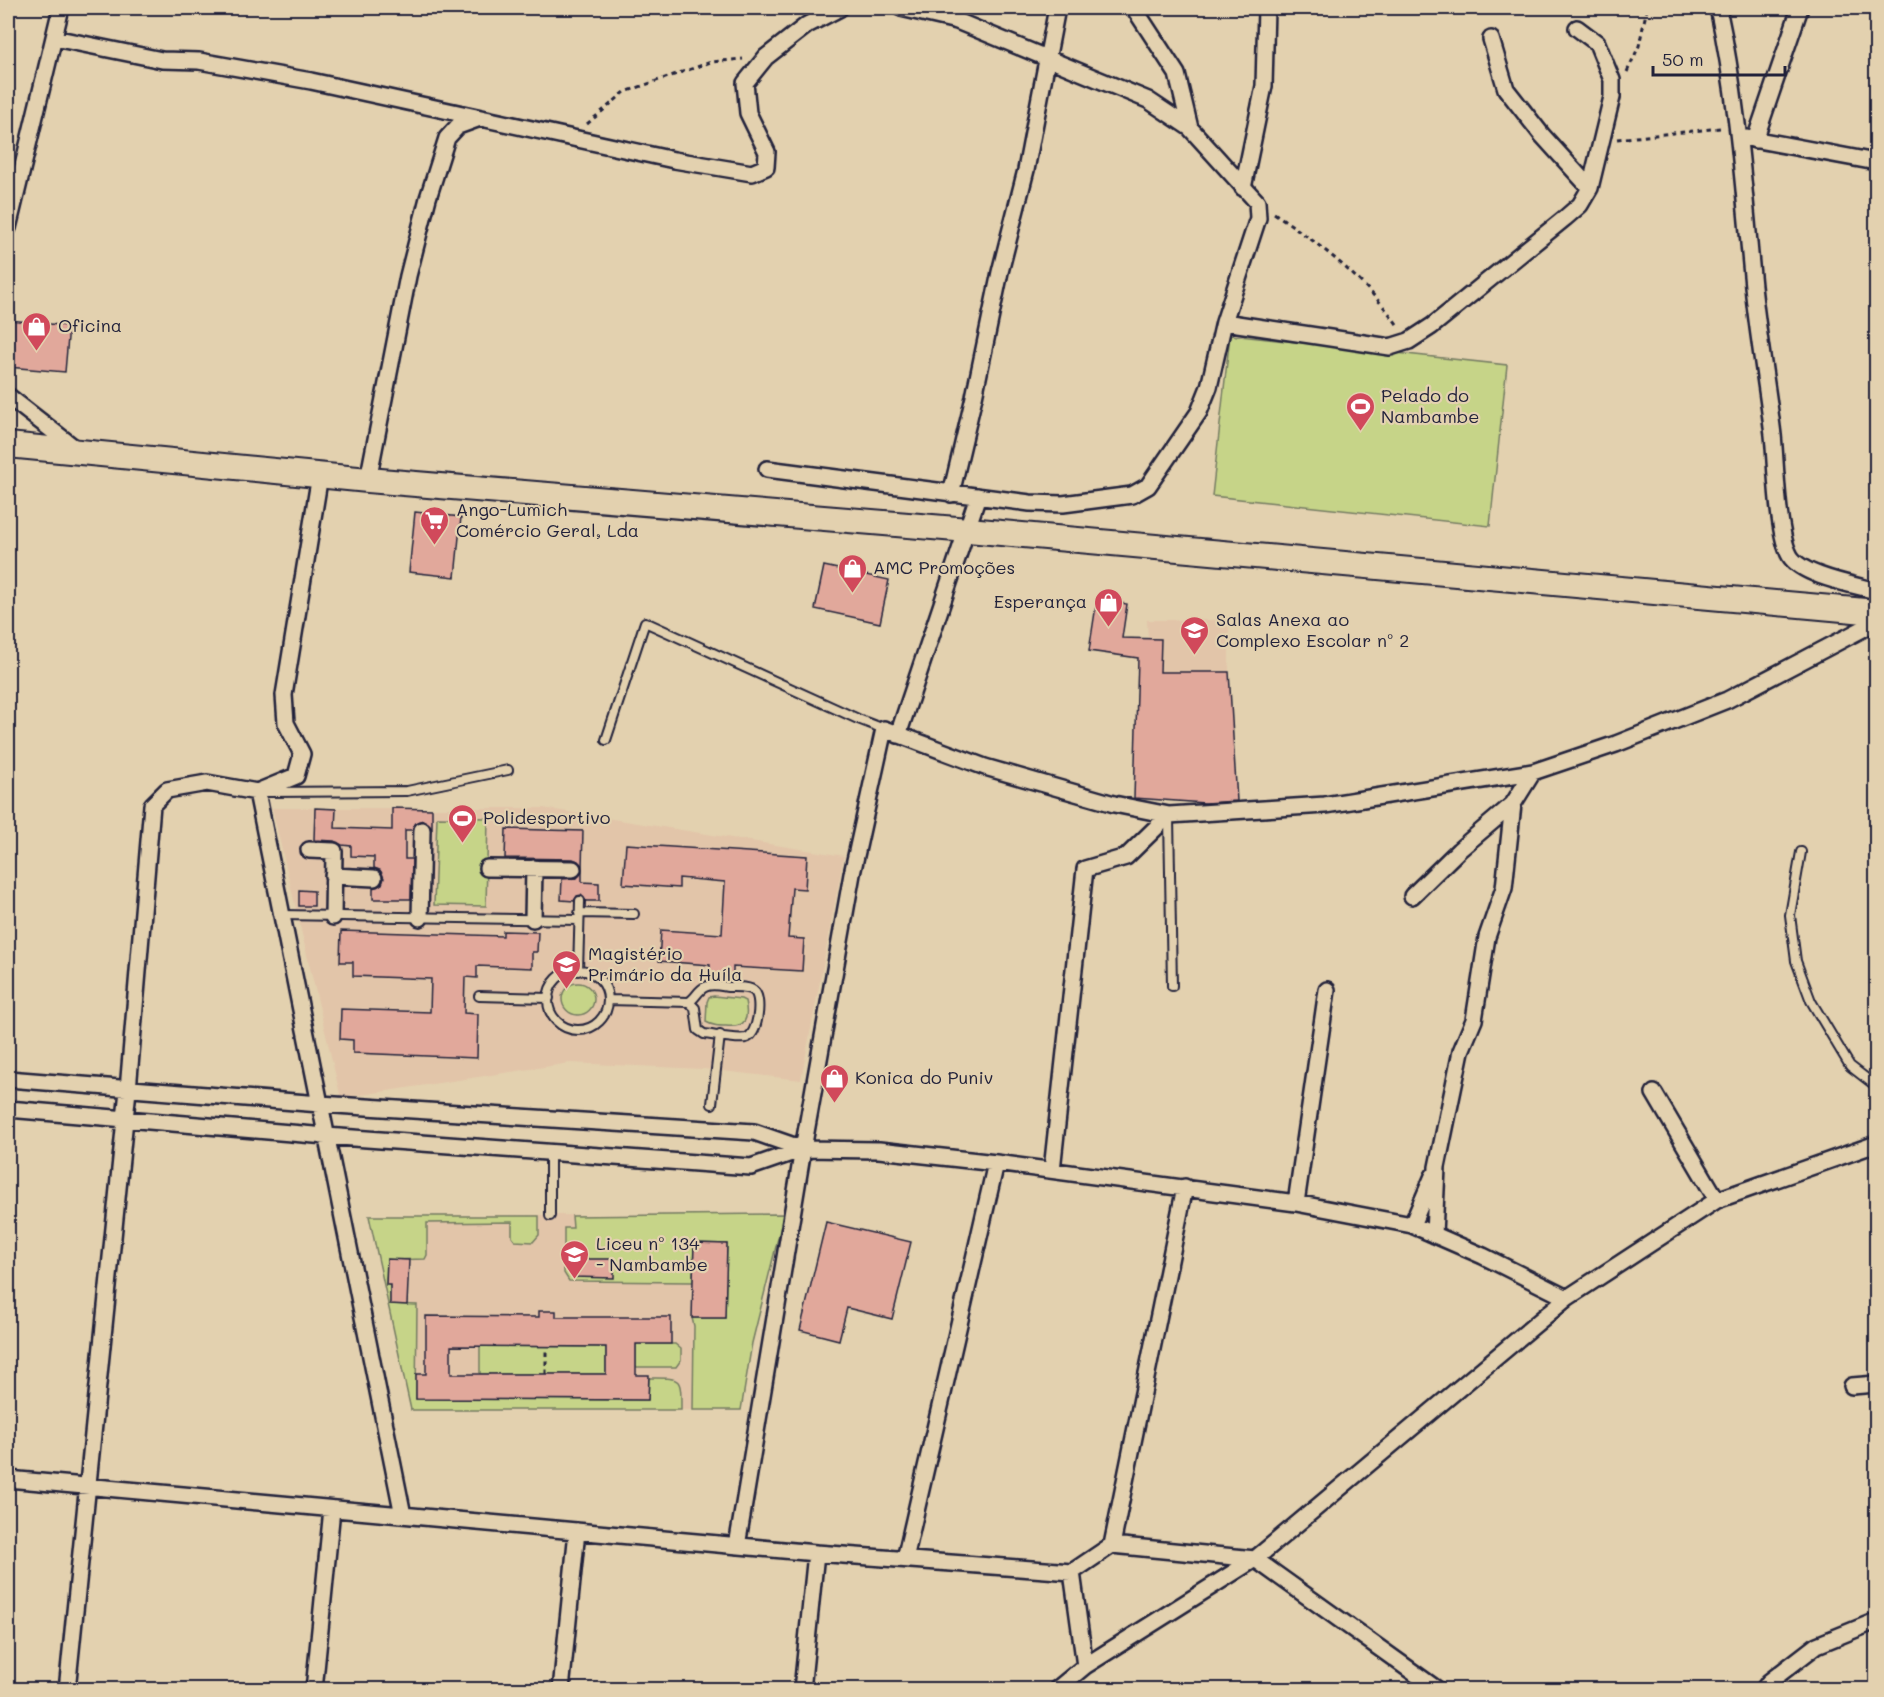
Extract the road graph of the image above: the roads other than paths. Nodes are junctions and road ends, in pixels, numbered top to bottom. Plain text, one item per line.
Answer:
1 (61, 8) edge
2 (840, 8) edge
3 (901, 8) edge
4 (1058, 8) edge
5 (1134, 8) edge
6 (1266, 8) edge
7 (1718, 8) edge
8 (1800, 8) edge
9 (1577, 28) dead end
10 (54, 38) junction
11 (1491, 39) dead end
12 (1047, 58) junction
13 (480, 118) junction
14 (1190, 128) junction
15 (1744, 134) junction
16 (1876, 162) edge
17 (1243, 188) junction
18 (1590, 188) junction
19 (8, 228) edge
20 (1224, 322) junction
21 (8, 396) edge
22 (8, 445) edge
23 (80, 452) junction
24 (767, 469) dead end
25 (320, 475) junction
26 (368, 480) junction
27 (951, 494) junction
28 (978, 496) junction
29 (968, 530) junction
30 (1876, 591) edge
31 (1876, 612) edge
32 (1876, 622) edge
33 (891, 732) junction
34 (606, 740) dead end
35 (508, 770) dead end
36 (1533, 772) junction
37 (257, 792) junction
38 (1513, 804) junction
39 (1169, 815) junction
40 (423, 830) dead end
41 (309, 850) dead end
42 (1801, 852) dead end
43 (487, 868) dead end
44 (534, 868) junction
45 (573, 869) dead end
46 (333, 876) junction
47 (374, 878) dead end
48 (1412, 896) dead end
49 (580, 901) dead end
50 (634, 914) dead end
51 (282, 915) junction
52 (333, 917) junction
53 (579, 917) junction
54 (420, 918) junction
55 (533, 919) junction
56 (578, 971) junction
57 (1172, 986) dead end
58 (1327, 990) dead end
59 (479, 996) dead end
60 (549, 998) junction
61 (608, 1000) junction
62 (689, 1002) junction
63 (720, 1035) junction
64 (8, 1079) edge
65 (1876, 1086) edge
66 (128, 1090) junction
67 (1654, 1094) dead end
68 (320, 1104) junction
69 (712, 1104) dead end
70 (8, 1109) edge
71 (125, 1120) junction
72 (326, 1136) junction
73 (1876, 1143) edge
74 (803, 1149) junction
75 (550, 1154) junction
76 (996, 1163) junction
77 (1437, 1167) junction
78 (1052, 1170) junction
79 (1185, 1188) junction
80 (1717, 1200) junction
81 (1296, 1203) junction
82 (550, 1216) dead end
83 (1412, 1226) junction
84 (1434, 1235) junction
85 (1567, 1298) junction
86 (1876, 1384) edge
87 (1852, 1386) dead end
88 (8, 1479) edge
89 (88, 1487) junction
90 (332, 1509) junction
91 (403, 1515) junction
92 (577, 1531) junction
93 (737, 1545) junction
94 (1112, 1545) junction
95 (816, 1553) junction
96 (904, 1559) junction
97 (1255, 1559) junction
98 (1072, 1572) junction
99 (1876, 1621) edge
100 (1085, 1666) junction
101 (67, 1689) edge
102 (314, 1689) edge
103 (561, 1689) edge
104 (802, 1689) edge
105 (1056, 1689) edge
106 (1436, 1689) edge
107 (1763, 1689) edge

1 - 10 street
2 - 13 street
3 - 12 street
4 - 12 street
5 - 14 street
6 - 17 street
7 - 15 street
8 - 15 street
9 - 18 street
10 - 13 street
10 - 19 street
11 - 18 street
12 - 14 street
12 - 27 street
13 - 26 street
14 - 17 street
15 - 16 street
15 - 30 street
17 - 20 street
18 - 20 street
20 - 28 street
21 - 23 street
22 - 23 main road
23 - 25 main road
24 - 27 street
25 - 26 main road
25 - 37 street
26 - 29 main road
27 - 28 street
28 - 29 street
29 - 31 main road
29 - 33 street
32 - 36 street
33 - 34 lane
33 - 39 street
33 - 74 street
35 - 37 lane
36 - 38 street
36 - 39 street
37 - 51 street
37 - 66 street
38 - 48 street
38 - 77 street
39 - 57 lane
39 - 78 street
40 - 54 street
41 - 46 street
42 - 65 lane
43 - 44 street
44 - 45 street
44 - 55 street
46 - 47 street
46 - 52 street
49 - 53 lane
50 - 53 lane
51 - 52 lane
51 - 68 street
52 - 54 lane
53 - 55 lane
53 - 56 lane
54 - 55 lane
56 - 60 lane
56 - 61 lane
58 - 81 street
59 - 60 lane
60 - 61 lane
61 - 62 lane
62 - 63 lane
62 - 63 lane
63 - 69 lane
64 - 66 street
66 - 68 street
66 - 71 street
67 - 80 street
68 - 72 street
68 - 74 street
70 - 71 street
71 - 72 street
71 - 89 street
72 - 75 street
72 - 91 street
73 - 80 street
74 - 75 street
74 - 76 street
74 - 93 street
75 - 82 lane
76 - 78 street
76 - 96 street
77 - 83 street
77 - 84 street
78 - 79 street
79 - 81 street
79 - 94 street
80 - 85 street
81 - 83 street
83 - 84 street
84 - 85 street
85 - 97 street
86 - 87 street
88 - 89 street
89 - 90 street
89 - 101 street
90 - 91 street
90 - 102 street
91 - 92 street
92 - 93 street
92 - 103 street
93 - 95 street
94 - 97 street
94 - 98 street
95 - 96 street
95 - 104 street
96 - 98 street
97 - 100 street
97 - 106 street
98 - 100 street
99 - 107 street
100 - 105 street

